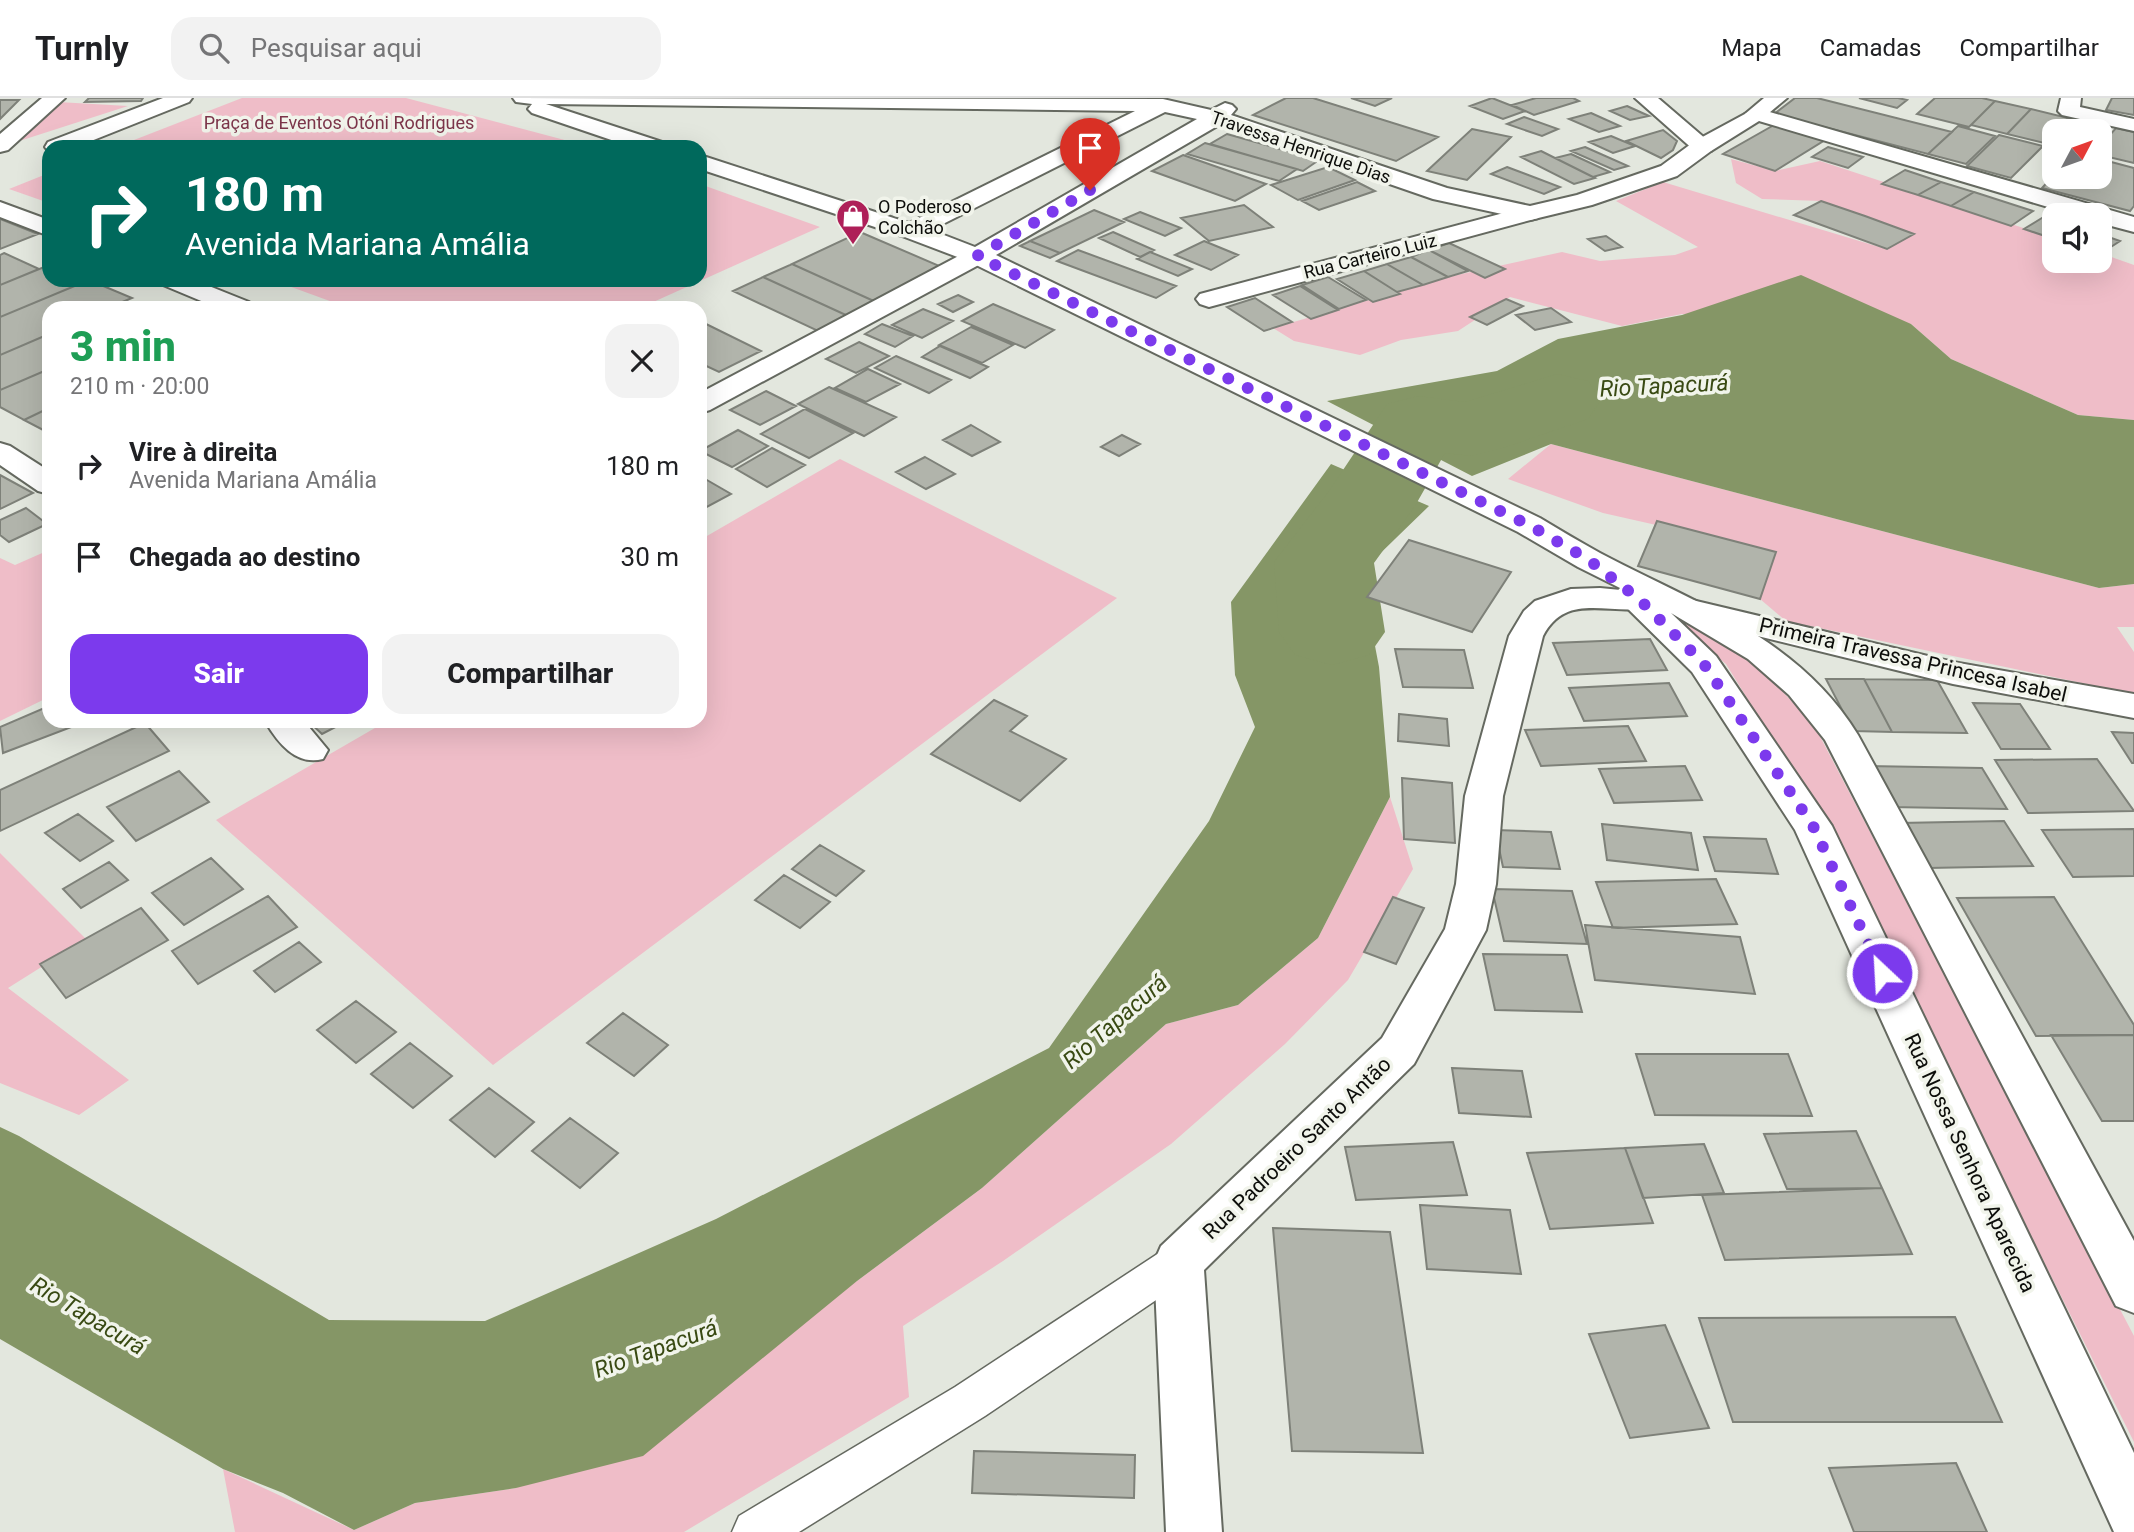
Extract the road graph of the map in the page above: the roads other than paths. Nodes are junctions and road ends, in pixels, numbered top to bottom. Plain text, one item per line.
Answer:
1 (55, 98) edge
2 (182, 98) edge
3 (504, 98) edge
4 (523, 98) edge
5 (1238, 98) edge
6 (1645, 98) edge
7 (1777, 98) edge
8 (1168, 102) edge
9 (2070, 104) edge
10 (1756, 114) junction
11 (1216, 117) junction
12 (2134, 125) edge
13 (75, 140) edge
14 (633, 140) edge
15 (0, 145) edge
16 (1703, 146) junction
17 (707, 164) edge
18 (0, 209) edge
19 (1531, 213) junction
20 (2134, 225) edge
21 (42, 226) edge
22 (911, 231) junction
23 (977, 256) junction
24 (189, 287) edge
25 (1209, 299) dead end
26 (223, 301) edge
27 (707, 400) edge
28 (0, 452) edge
29 (42, 480) edge
30 (1589, 560) junction
31 (1640, 600) junction
32 (1692, 610) junction
33 (2134, 706) edge
34 (290, 728) edge
35 (310, 750) dead end
36 (1179, 1262) junction
37 (2134, 1290) edge
38 (2134, 1514) edge
39 (755, 1532) edge
40 (1194, 1532) edge

1 - 15 main road
2 - 13 main road
3 - 14 main road
4 - 8 main road, Travessa Henrique Dias
5 - 11 main road
6 - 16 main road
7 - 10 main road, Rua Carteiro Luiz
8 - 11 main road, Travessa Henrique Dias
8 - 22 main road
9 - 12 main road
10 - 16 main road, Rua Carteiro Luiz
10 - 20 main road
11 - 19 main road, Travessa Henrique Dias
11 - 23 main road
16 - 19 main road, Rua Carteiro Luiz
17 - 22 main road
18 - 21 main road
19 - 25 main road, Rua Carteiro Luiz
22 - 23 main road, Rua Nossa Senhora Aparecida
23 - 27 main road
23 - 30 main road, Rua Nossa Senhora Aparecida
24 - 26 main road
28 - 29 main road
30 - 31 main road, Rua Nossa Senhora Aparecida
30 - 32 main road, Rua Nossa Senhora Aparecida
31 - 36 main road, Rua Padroeiro Santo Antão
31 - 38 main road, Rua Nossa Senhora Aparecida
32 - 33 main road, Primeira Travessa Princesa Isabel
32 - 37 main road, Rua Nossa Senhora Aparecida
34 - 35 main road
36 - 39 lane, Rua Padroeiro Santo Antão
36 - 40 main road

